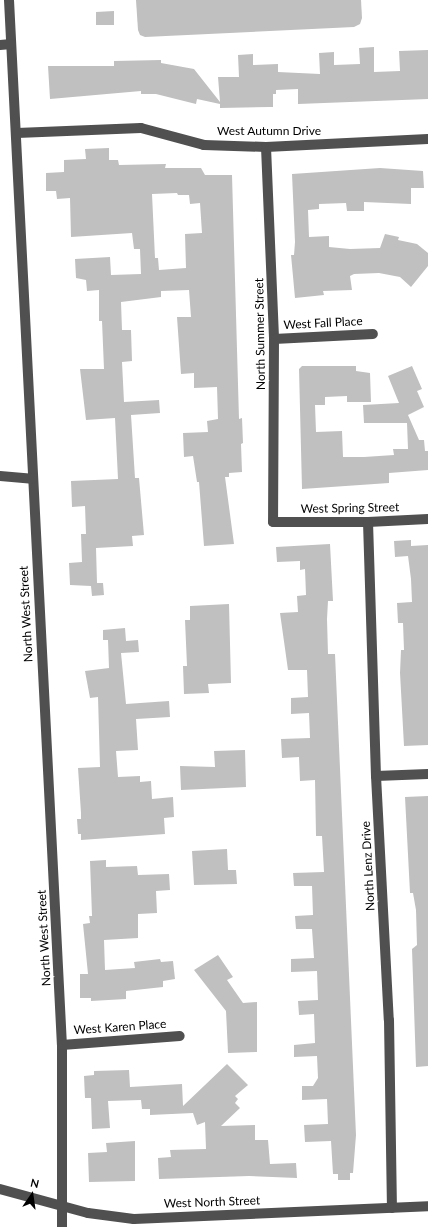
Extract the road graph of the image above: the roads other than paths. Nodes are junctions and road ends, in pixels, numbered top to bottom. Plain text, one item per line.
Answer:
1 (9, 0) edge
2 (11, 44) junction
3 (0, 45) edge
4 (17, 133) junction
5 (428, 139) edge
6 (266, 147) junction
7 (373, 334) dead end
8 (274, 339) junction
9 (0, 476) edge
10 (32, 478) junction
11 (428, 519) edge
12 (273, 522) joint
13 (368, 522) junction
14 (428, 774) edge
15 (376, 776) junction
16 (180, 1036) dead end
17 (62, 1044) junction
18 (0, 1189) edge
19 (61, 1205) junction
20 (428, 1206) edge
21 (392, 1208) junction
22 (62, 1227) edge

1 - 2 street, North West Street
2 - 3 street
2 - 4 street, North West Street
4 - 6 street, West Autumn Drive
4 - 10 street, North West Street
5 - 6 street, West Autumn Drive
6 - 8 street, North Summer Street
7 - 8 street, West Fall Place
8 - 12 street, North Summer Street
9 - 10 street
10 - 17 street, North West Street
11 - 13 street, West Spring Street
12 - 13 street, West Spring Street
13 - 15 street, North Lenz Drive
14 - 15 street
15 - 21 street, North Lenz Drive
16 - 17 street, West Karen Place
17 - 19 street, North West Street
18 - 19 street, West North Street
19 - 21 street, West North Street
19 - 22 street, North West Street
20 - 21 street, West North Street

